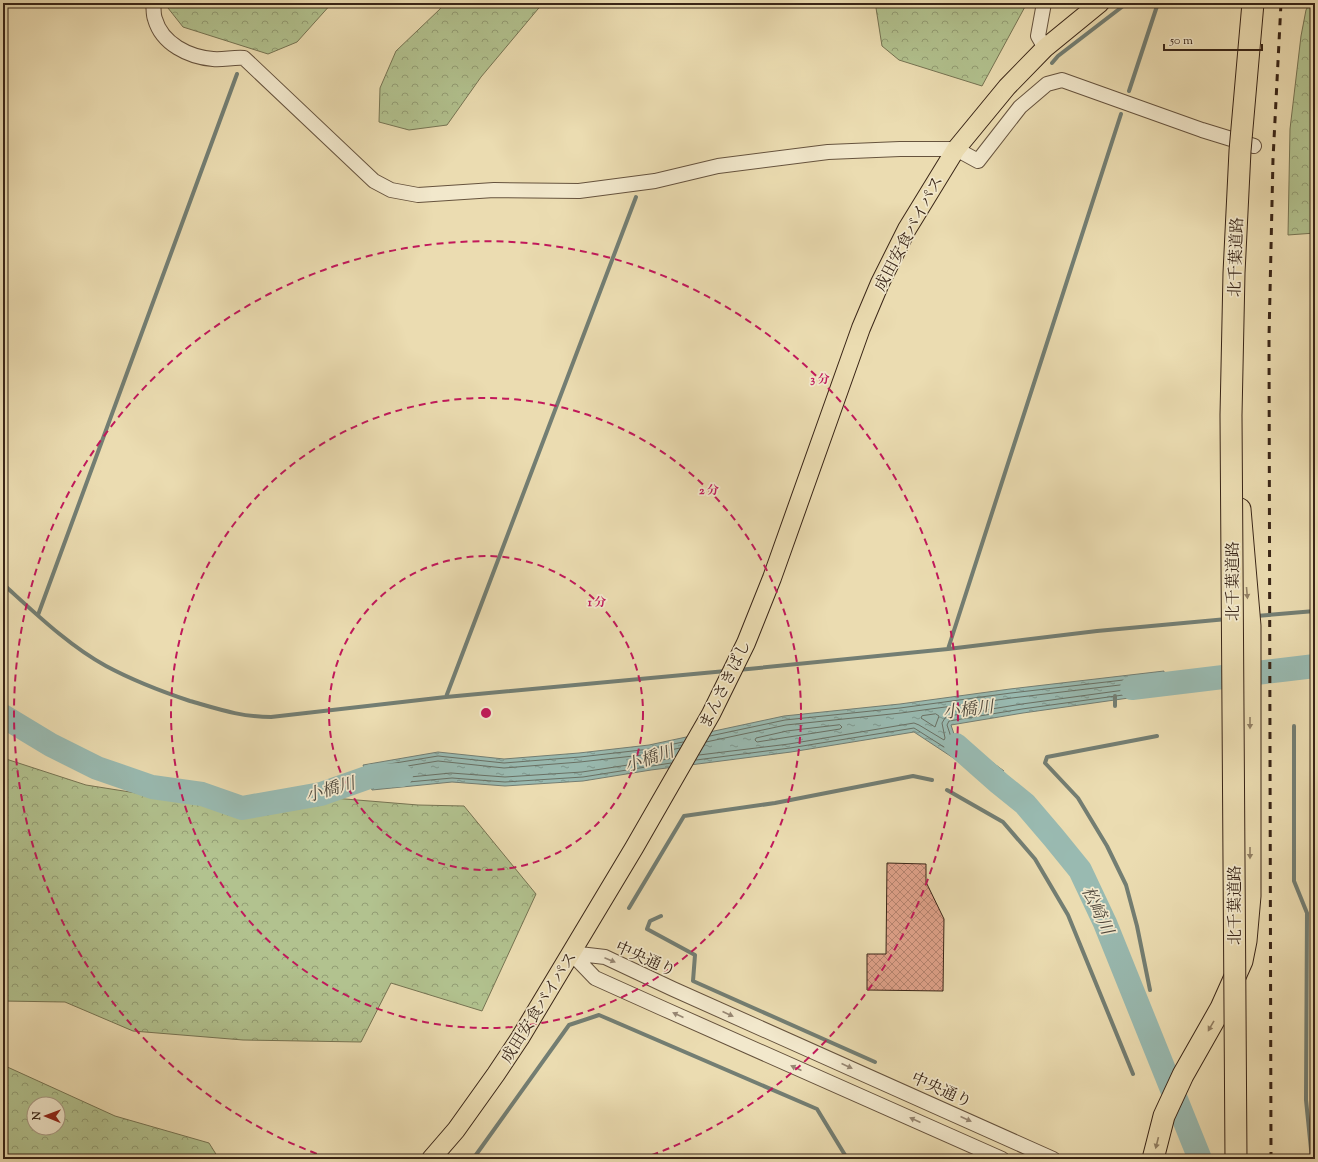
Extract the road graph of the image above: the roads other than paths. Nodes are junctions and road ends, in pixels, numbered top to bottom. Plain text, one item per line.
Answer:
1 (153, 3) edge
2 (1044, 3) edge
3 (1100, 3) edge
4 (1253, 3) edge
5 (1045, 48) junction
6 (1254, 146) dead end
7 (956, 149) junction
8 (1231, 415) junction
9 (795, 512) joint
10 (634, 848) joint
11 (571, 953) junction
12 (431, 1159) edge
13 (1002, 1159) edge
14 (1053, 1159) edge
15 (1153, 1159) edge
16 (1236, 1159) edge

1 - 7 street
2 - 5 street
3 - 5 main road, 成田安食バイパス
4 - 8 highway, 北千葉道路, bridge
5 - 7 main road, 成田安食バイパス
6 - 7 street
7 - 9 main road, 成田安食バイパス
8 -> 15 highway, bridge
8 - 16 highway, 北千葉道路, bridge
9 - 10 main road, まんさきばし
10 - 11 main road, 成田安食バイパス
11 - 12 main road, 成田安食バイパス
13 -> 11 street
11 -> 14 street, 中央通り

